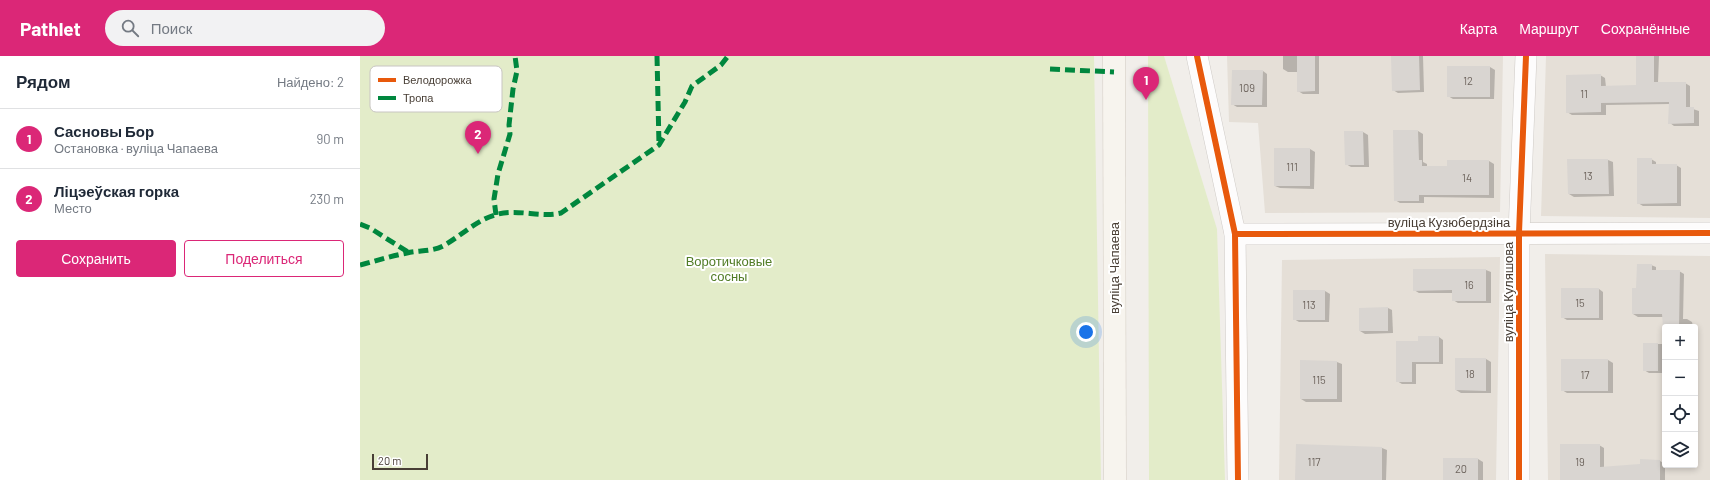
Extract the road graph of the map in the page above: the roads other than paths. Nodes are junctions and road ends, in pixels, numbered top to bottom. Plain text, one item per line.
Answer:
1 (1114, 56) edge
2 (1197, 56) edge
3 (1526, 56) edge
4 (1520, 233) junction
5 (1710, 233) edge
6 (1235, 234) junction
7 (1115, 480) edge
8 (1238, 480) edge
9 (1519, 480) edge

1 - 7 main road, вуліца Чапаева
2 - 6 street
3 - 4 street, вуліца Куляшова
4 - 5 street, вуліца Кузюбердзіна
4 - 6 street, вуліца Кузюбердзіна
4 - 9 street, вуліца Куляшова
6 - 8 street

